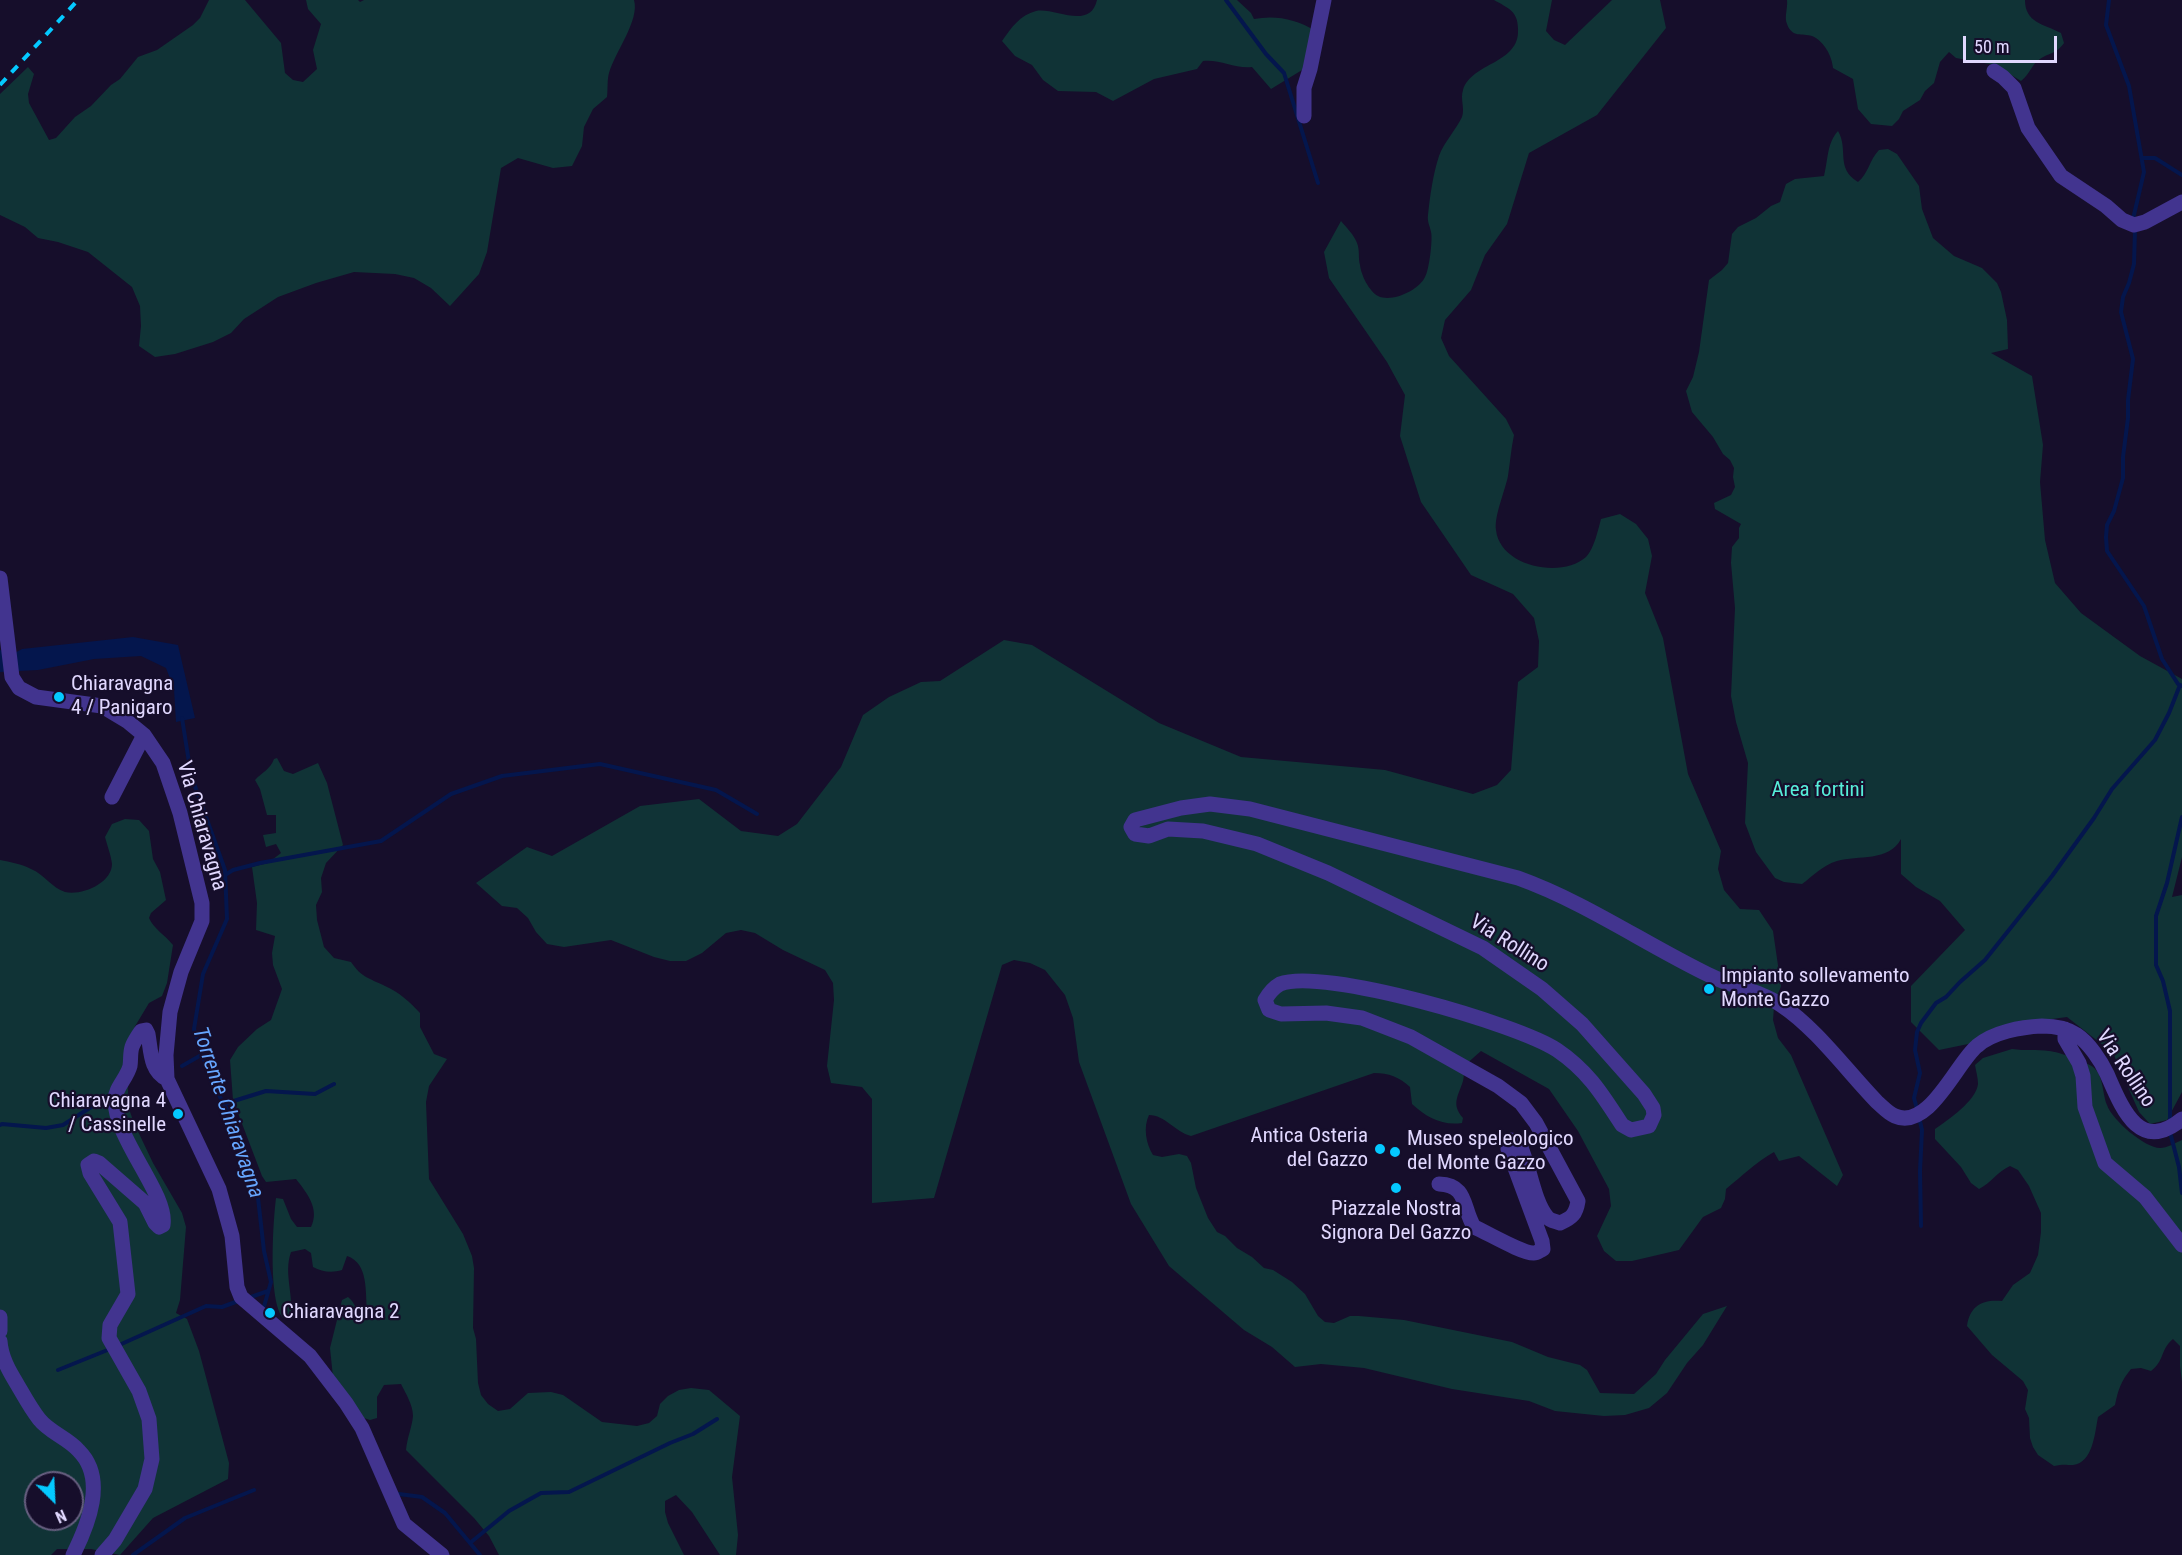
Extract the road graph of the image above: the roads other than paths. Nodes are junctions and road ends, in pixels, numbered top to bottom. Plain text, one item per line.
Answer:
1 (1324, 0) edge
2 (1994, 71) dead end
3 (1304, 116) dead end
4 (2182, 202) edge
5 (0, 578) edge
6 (144, 735) junction
7 (112, 797) dead end
8 (2065, 1029) junction
9 (167, 1079) junction
10 (2182, 1119) edge
11 (1439, 1184) dead end
12 (2182, 1245) edge
13 (0, 1317) edge
14 (0, 1331) edge
15 (0, 1341) edge
16 (73, 1555) edge
17 (102, 1555) edge
18 (442, 1555) edge

1 - 3 street
2 - 4 street
5 - 6 street, Via Chiaravagna
6 - 7 street
6 - 9 street, Via Chiaravagna
8 - 10 street, Via Rollino
8 - 11 street, Via Rollino
8 - 12 street, Via Rollino
9 - 17 street
9 - 18 street, Via Chiaravagna
13 - 14 street
15 - 16 street

